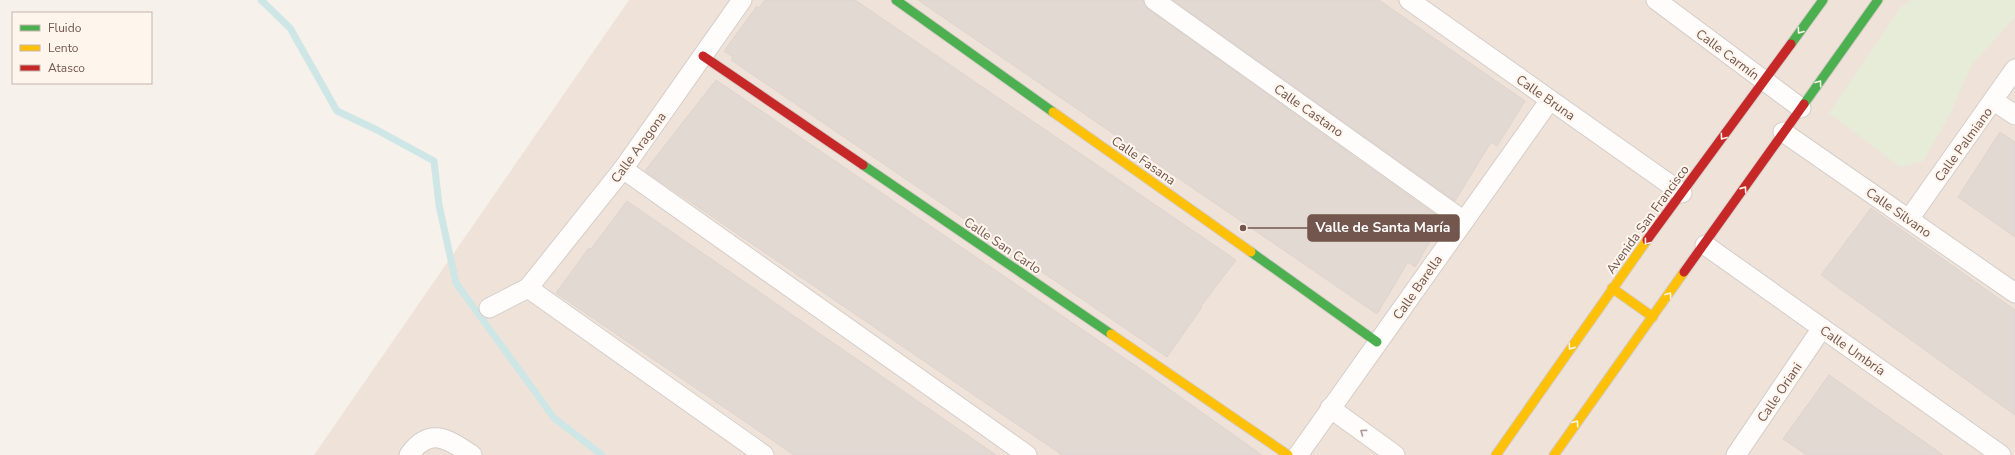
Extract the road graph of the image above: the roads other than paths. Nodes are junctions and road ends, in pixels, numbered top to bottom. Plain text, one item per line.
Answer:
1 (742, 0) edge
2 (896, 0) edge
3 (1154, 0) edge
4 (1409, 0) edge
5 (1656, 0) edge
6 (1823, 0) edge
7 (1878, 0) edge
8 (703, 56) junction
9 (2015, 69) edge
10 (1763, 81) junction
11 (1550, 100) junction
12 (1994, 100) junction
13 (1801, 108) junction
14 (2015, 115) edge
15 (1783, 132) junction
16 (623, 169) junction
17 (1682, 193) junction
18 (1909, 219) junction
19 (1464, 220) junction
20 (1705, 245) junction
21 (528, 288) junction
22 (1612, 288) junction
23 (2015, 292) edge
24 (489, 308) dead end
25 (1653, 317) junction
26 (1822, 328) junction
27 (1377, 342) junction
28 (1330, 408) junction
29 (1738, 454) edge
30 (409, 455) edge
31 (472, 455) edge
32 (764, 455) edge
33 (1027, 455) edge
34 (1288, 455) edge
35 (1298, 455) edge
36 (1395, 455) edge
37 (1496, 455) edge
38 (1554, 455) edge
39 (2001, 455) edge

1 - 8 street, Calle Aragona
2 - 27 street, Calle Fasana
3 - 19 street, Calle Castano
4 - 11 street, Calle Bruna
5 - 10 street, Calle Carmín
6 -> 10 street, Avenida San Francisco
13 -> 7 street
8 - 16 street, Calle Aragona
8 - 34 street, Calle San Carlo
9 - 12 street, Calle Palmiano
10 - 13 street, Calle Carmín
10 -> 17 street, Avenida San Francisco
11 - 17 street, Calle Bruna
11 - 19 street, Calle Barella
12 - 14 street
12 - 18 street, Calle Palmiano
13 - 15 street
15 - 18 street, Calle Silvano
20 -> 15 street
16 - 21 street, Calle Aragona
16 - 33 street
17 -> 22 street, Avenida San Francisco
18 - 23 street, Calle Silvano
19 - 27 street, Calle Barella
25 -> 20 street
20 - 26 street, Calle Umbría
21 - 24 street
21 - 32 street
22 - 25 street
22 -> 37 street, Avenida San Francisco
38 -> 25 street
26 - 29 street, Calle Oriani
26 - 39 street, Calle Umbría
27 - 28 street, Calle Barella
28 - 35 street, Calle Barella
36 -> 28 street
30 - 31 street

